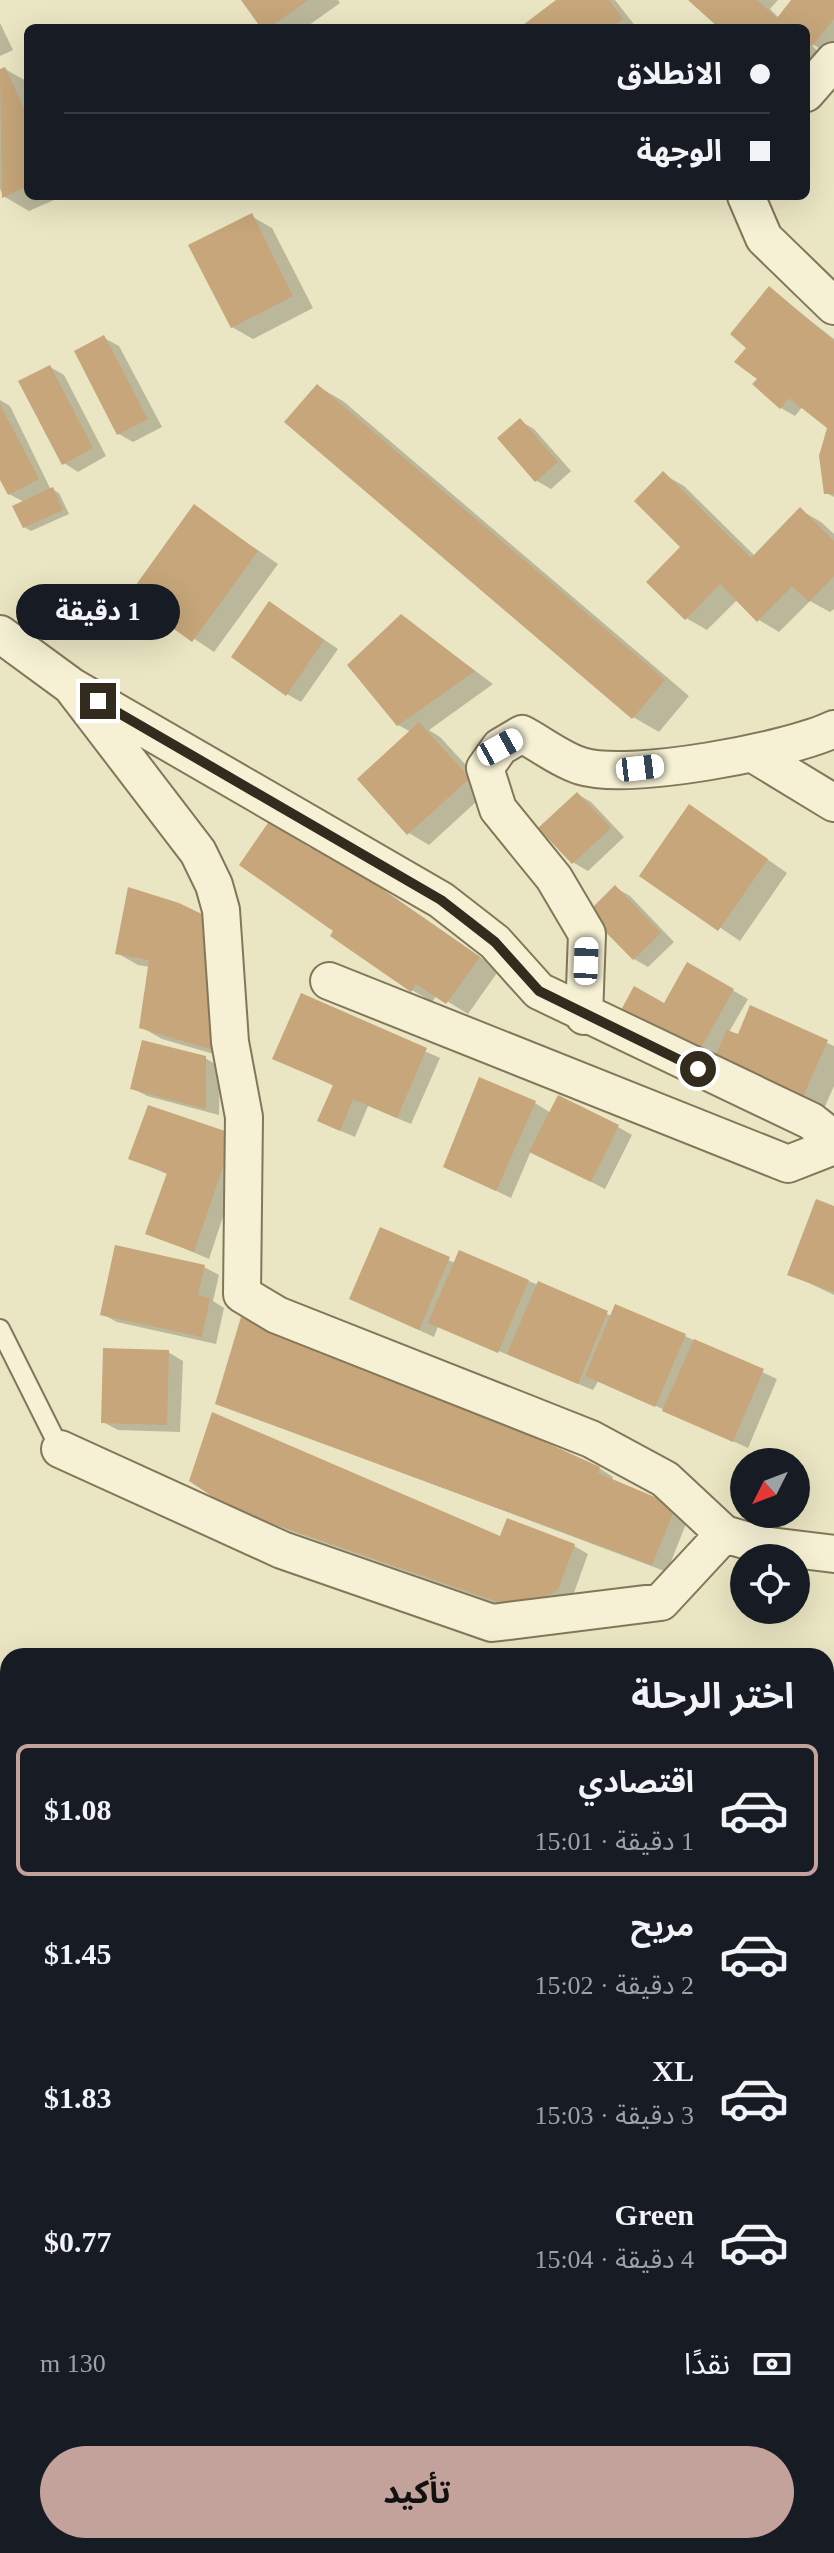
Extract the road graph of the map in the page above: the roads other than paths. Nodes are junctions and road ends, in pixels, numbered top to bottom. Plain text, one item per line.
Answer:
1 (834, 61) edge
2 (810, 88) edge
3 (748, 200) edge
4 (834, 306) edge
5 (0, 634) edge
6 (71, 686) junction
7 (834, 729) edge
8 (755, 755) junction
9 (834, 803) edge
10 (329, 981) dead end
11 (584, 1016) junction
12 (834, 1139) edge
13 (834, 1146) edge
14 (0, 1329) edge
15 (60, 1449) joint
16 (724, 1534) junction
17 (834, 1554) edge

1 - 2 street
3 - 4 street
5 - 6 street
6 - 11 street
6 - 16 street
7 - 8 street
8 - 9 street
8 - 11 street
10 - 13 street
11 - 12 street
14 - 15 lane
15 - 16 street
16 - 17 street

